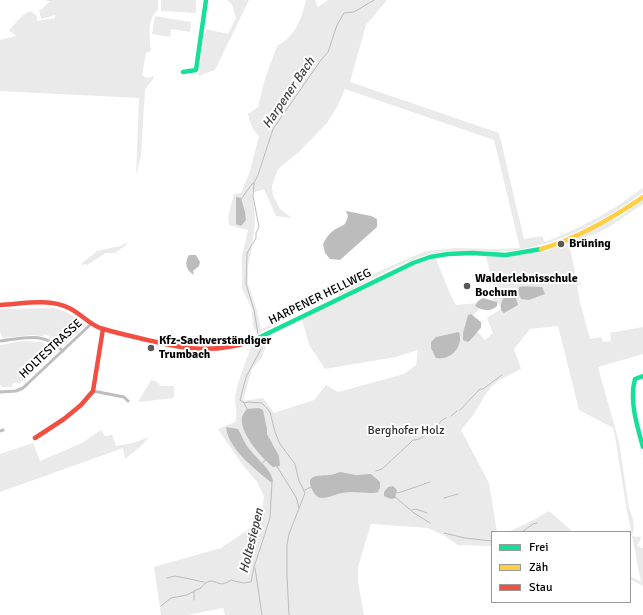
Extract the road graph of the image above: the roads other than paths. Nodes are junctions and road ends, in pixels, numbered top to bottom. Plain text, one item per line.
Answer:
1 (206, 0) edge
2 (183, 72) dead end
3 (643, 197) edge
4 (0, 305) edge
5 (91, 324) junction
6 (103, 329) junction
7 (0, 341) edge
8 (63, 351) junction
9 (643, 376) edge
10 (0, 392) edge
11 (93, 392) junction
12 (128, 401) dead end
13 (35, 438) dead end
14 (643, 447) edge

1 - 2 street
3 - 6 street, HARPENER HELLWEG
4 - 5 street, HARPENER HELLWEG
5 - 6 street, HARPENER HELLWEG
5 - 8 street, HOLTESTRASSE
6 - 11 street
7 - 8 street
8 - 10 street, HOLTESTRASSE
9 - 14 street
11 - 12 street
11 - 13 street

